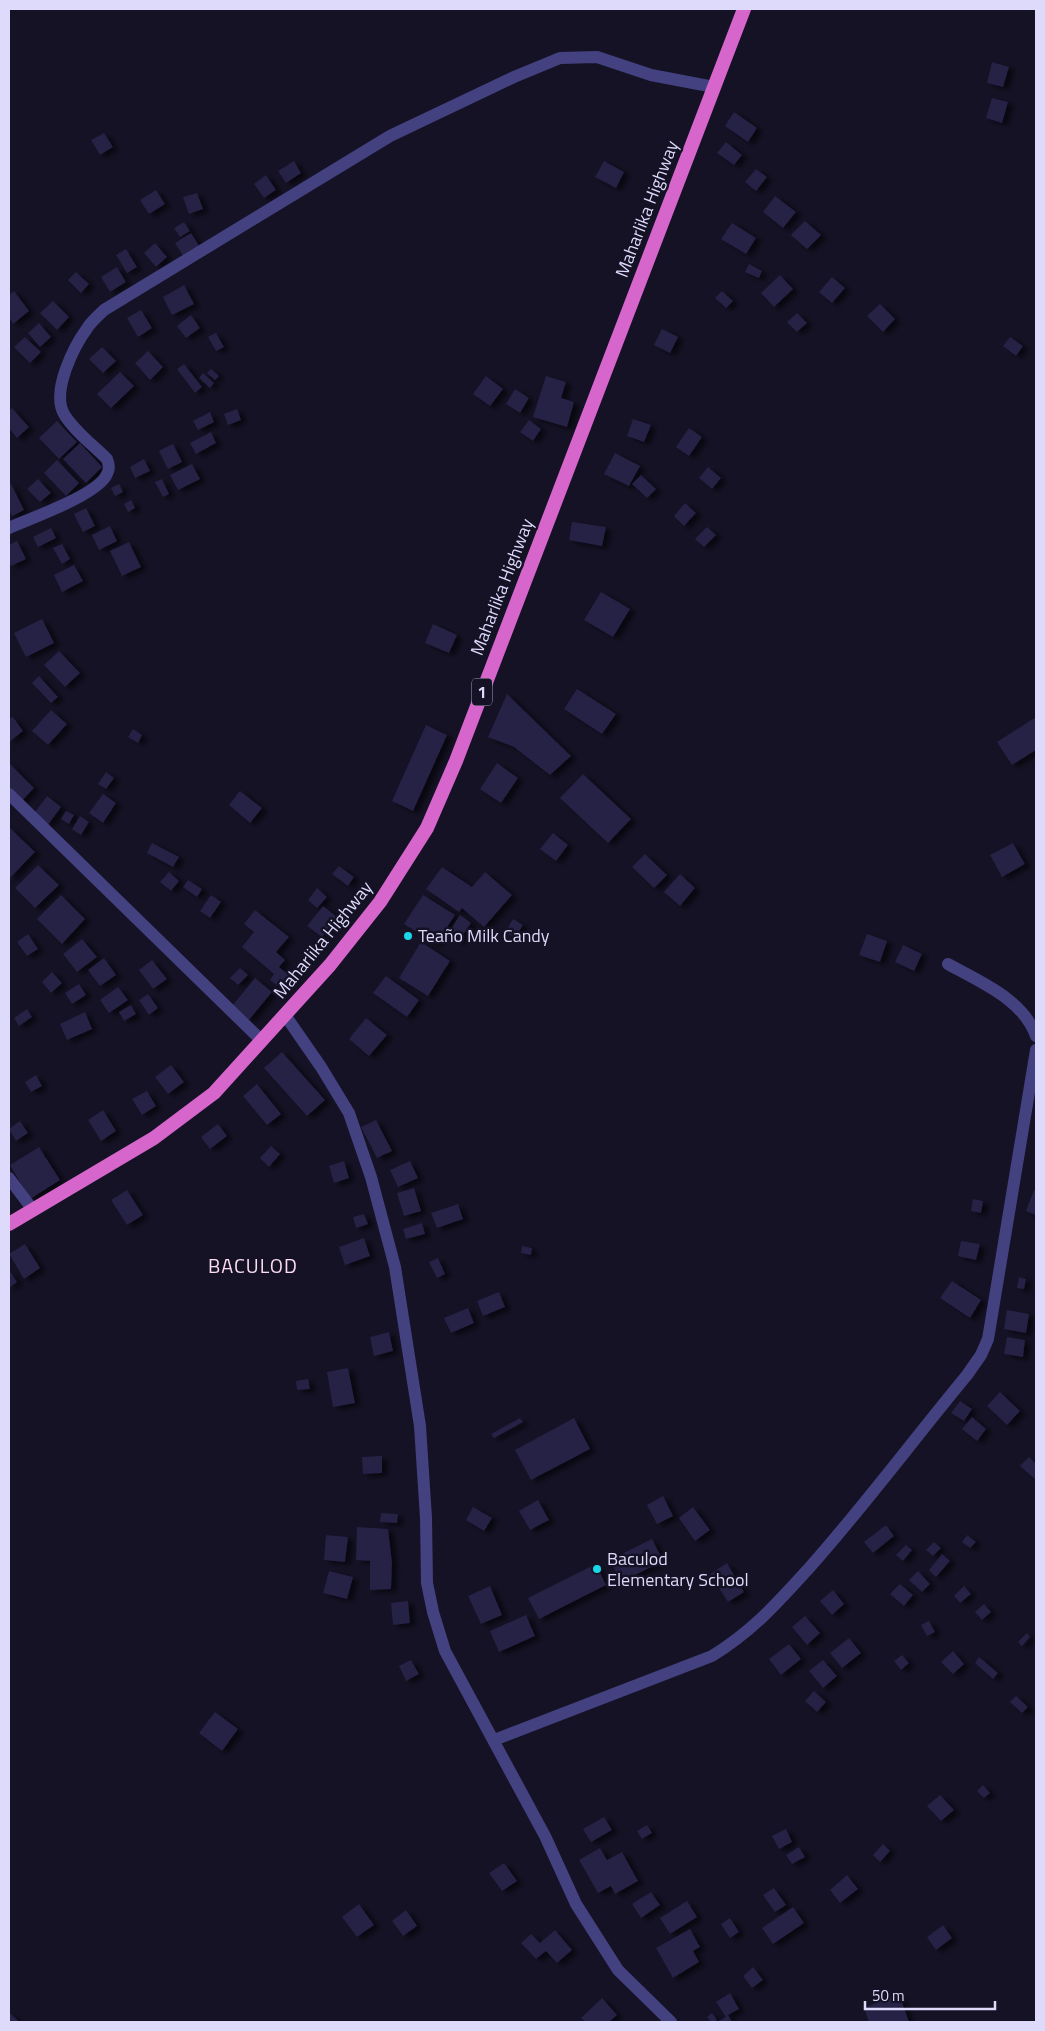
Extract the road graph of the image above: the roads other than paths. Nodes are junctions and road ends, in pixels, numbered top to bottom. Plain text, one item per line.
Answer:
1 (744, 9) edge
2 (714, 88) junction
3 (9, 528) edge
4 (9, 794) edge
5 (948, 964) dead end
6 (285, 1015) junction
7 (1036, 1036) edge
8 (262, 1041) junction
9 (1036, 1050) edge
10 (9, 1178) edge
11 (33, 1210) junction
12 (9, 1224) edge
13 (494, 1740) junction
14 (671, 2022) edge

1 - 2 highway, Maharlika Highway / 1
2 - 3 street
2 - 6 highway, Maharlika Highway / 1
4 - 8 street
5 - 7 street
6 - 8 highway, Maharlika Highway / 1
6 - 13 street
8 - 11 highway, Maharlika Highway / 1
9 - 13 street
10 - 11 street
11 - 12 highway, Maharlika Highway / 1
13 - 14 street

